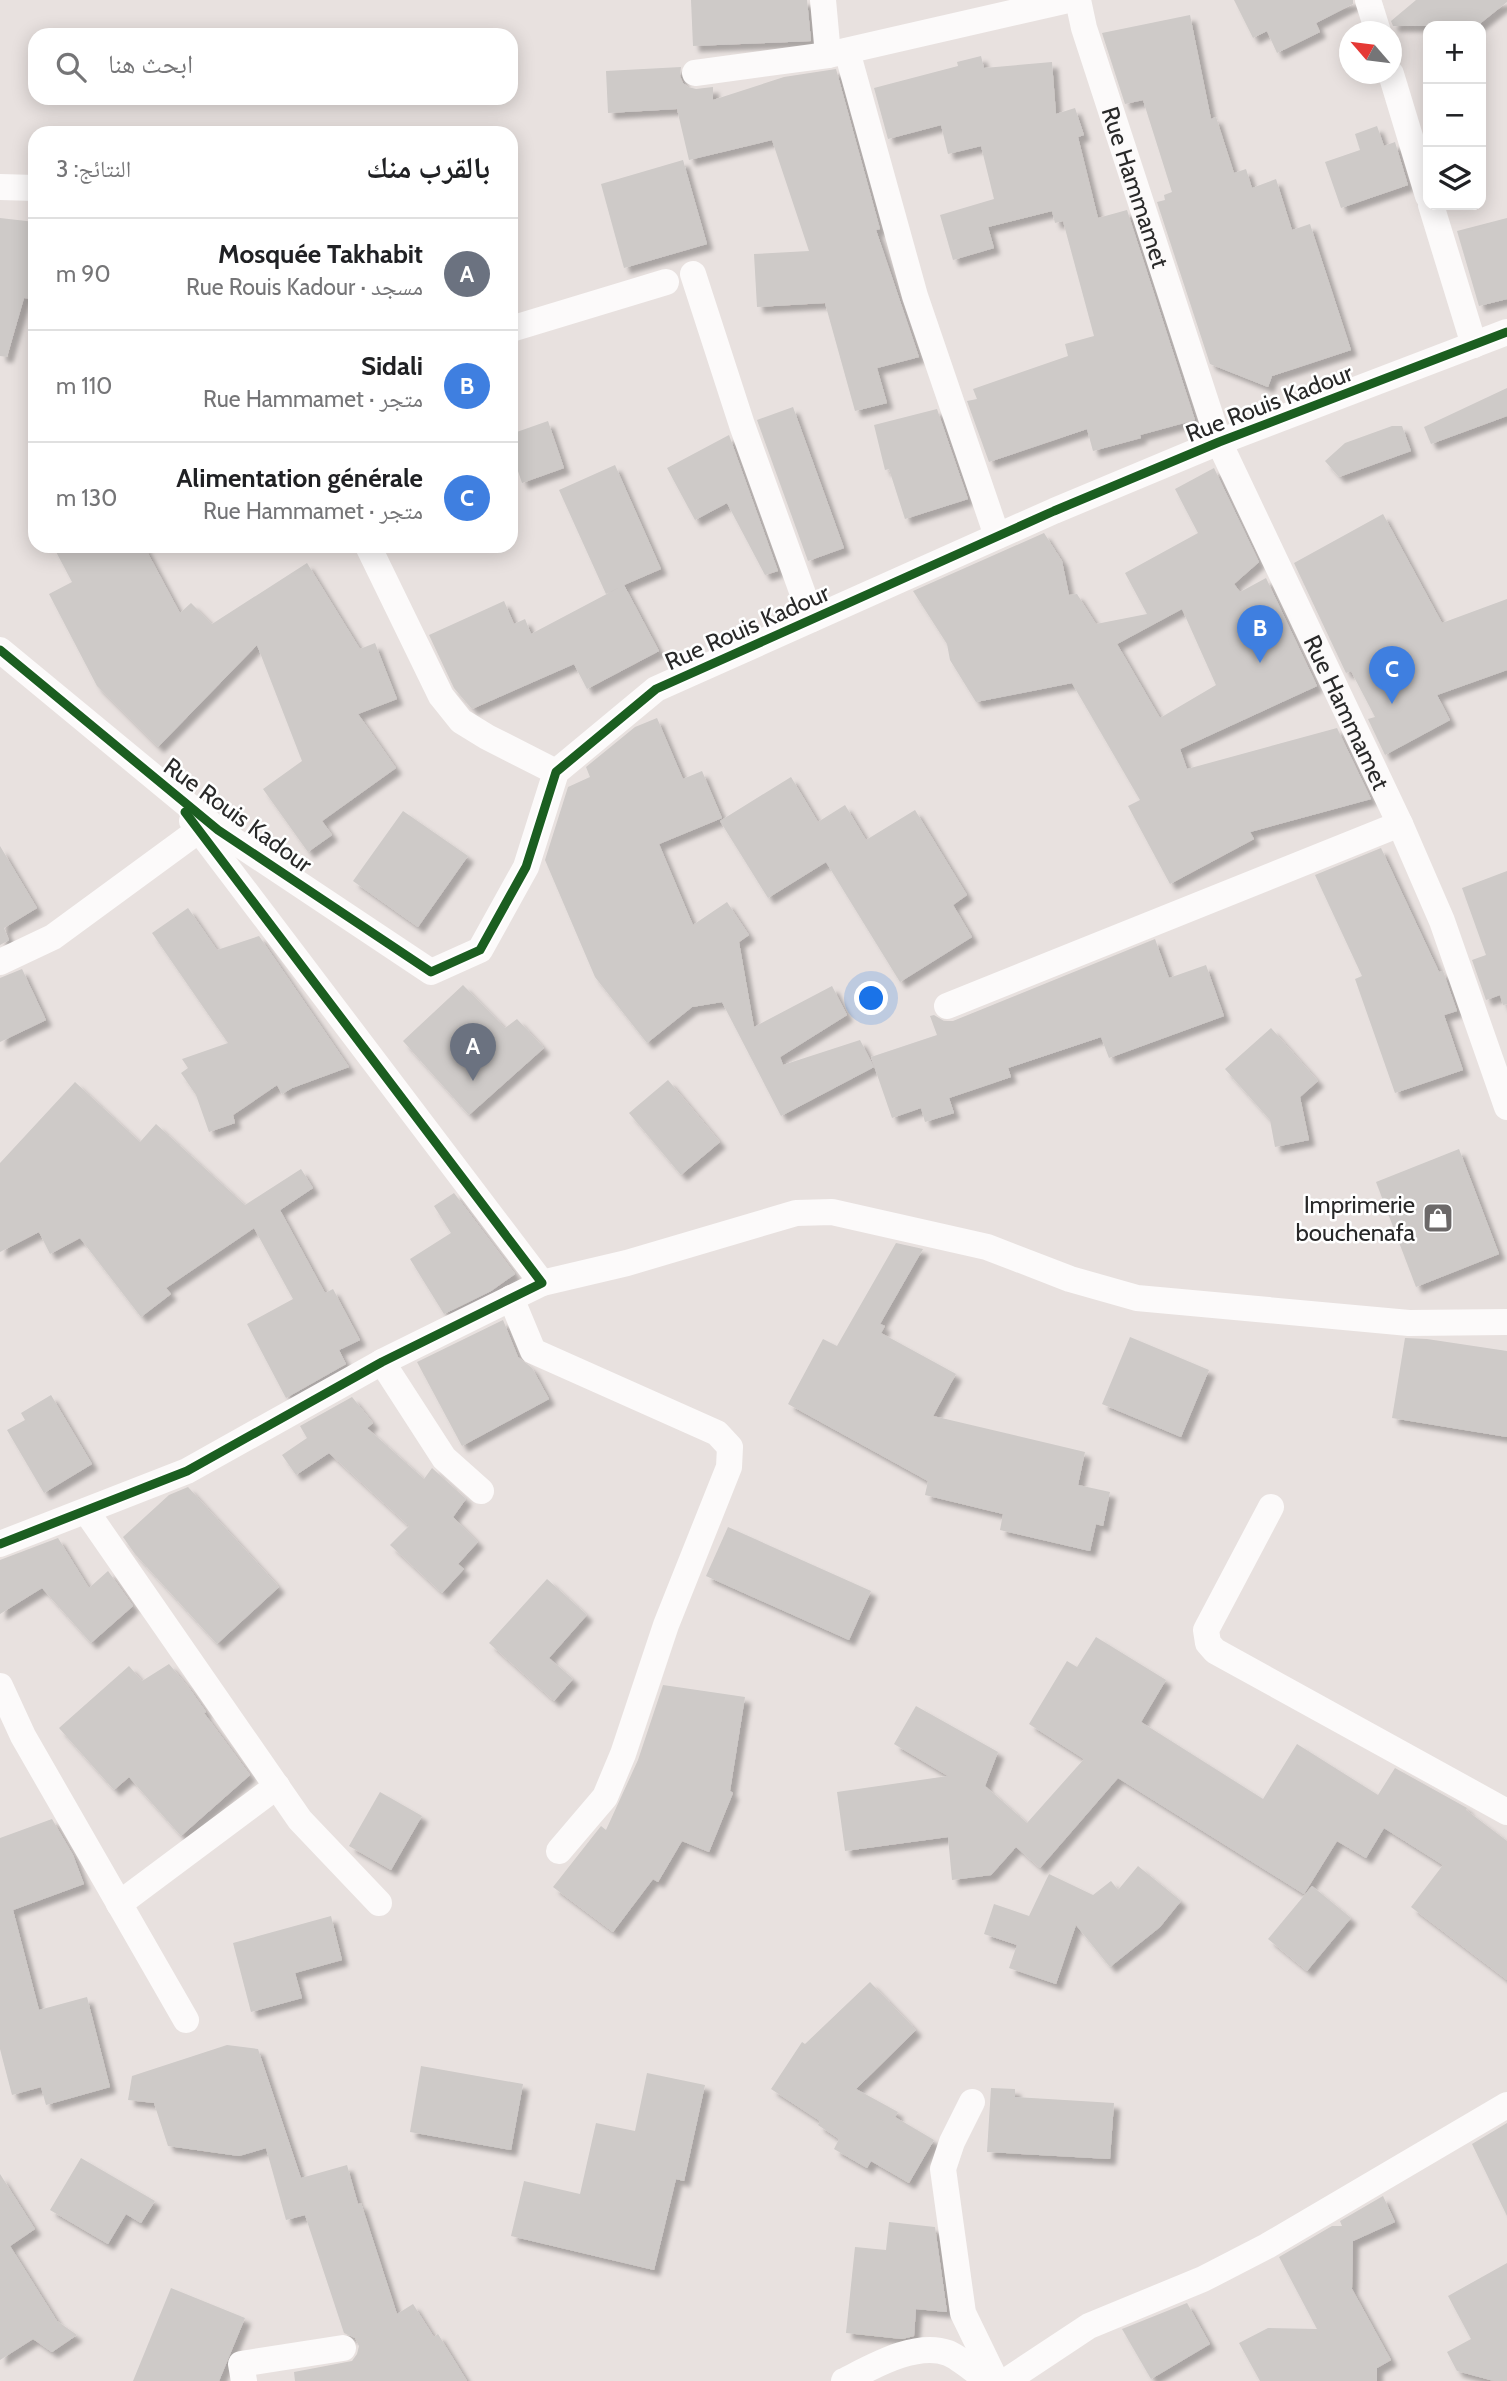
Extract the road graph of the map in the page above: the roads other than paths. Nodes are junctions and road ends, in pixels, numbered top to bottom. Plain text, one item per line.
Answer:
1 (823, 0) edge
2 (1068, 0) edge
3 (1078, 0) edge
4 (1368, 0) edge
5 (1375, 21) edge
6 (837, 53) junction
7 (695, 73) dead end
8 (1394, 84) edge
9 (1423, 180) edge
10 (0, 187) edge
11 (28, 188) edge
12 (1433, 210) edge
13 (692, 274) dead end
14 (666, 282) dead end
15 (518, 327) edge
16 (1507, 332) edge
17 (1474, 345) junction
18 (1219, 442) junction
19 (997, 536) junction
20 (371, 553) edge
21 (812, 620) junction
22 (0, 650) edge
23 (556, 772) junction
24 (166, 788) junction
25 (1400, 824) junction
26 (199, 830) junction
27 (0, 962) edge
28 (947, 1006) dead end
29 (1507, 1107) edge
30 (542, 1283) junction
31 (511, 1298) junction
32 (1507, 1322) edge
33 (382, 1362) junction
34 (481, 1491) dead end
35 (1271, 1507) dead end
36 (86, 1511) junction
37 (0, 1544) edge
38 (0, 1686) edge
39 (278, 1786) junction
40 (1507, 1812) edge
41 (559, 1851) dead end
42 (379, 1903) dead end
43 (119, 1904) junction
44 (186, 2020) dead end
45 (972, 2102) dead end
46 (1507, 2105) edge
47 (343, 2348) dead end
48 (244, 2381) edge
49 (845, 2381) edge
50 (989, 2381) edge
51 (996, 2381) edge
52 (1006, 2381) edge

1 - 6 street
2 - 6 street
3 - 18 street, Rue Hammamet
4 - 5 street
6 - 7 street
6 - 19 street
8 - 9 street
10 - 11 street
12 - 17 street
13 - 21 street
14 - 15 street
16 - 17 street, Rue Rouis Kadour
17 - 18 street, Rue Rouis Kadour
18 - 19 street, Rue Rouis Kadour
18 - 25 street, Rue Hammamet
19 - 21 street, Rue Rouis Kadour
20 - 23 street
21 - 23 street, Rue Rouis Kadour
22 - 24 street, Rue Rouis Kadour
23 - 24 street, Rue Rouis Kadour
24 - 26 street
25 - 28 street
25 - 29 street, Rue Hammamet
26 - 27 street
26 - 30 street
30 - 31 street
30 - 32 street
31 - 33 street
31 - 41 street
33 - 34 street
33 - 36 street
35 - 40 street
36 - 37 street
36 - 39 street
38 - 43 street
39 - 42 street
39 - 43 street
43 - 44 street
45 - 51 street
46 - 52 street
47 - 48 street
49 - 50 street

